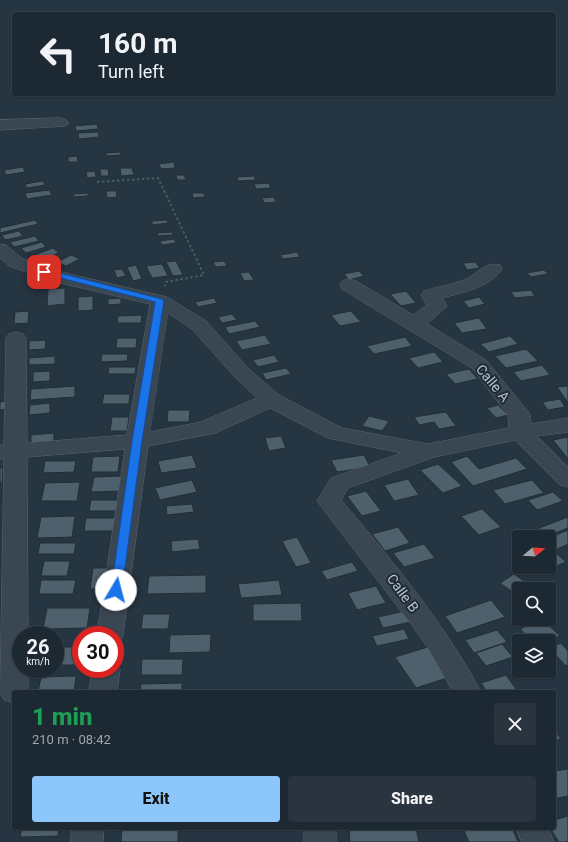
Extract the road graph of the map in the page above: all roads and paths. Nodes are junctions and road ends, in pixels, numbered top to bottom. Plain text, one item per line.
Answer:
1 (61, 124) dead end
2 (0, 125) edge
3 (97, 182) dead end
4 (0, 248) edge
5 (493, 269) dead end
6 (349, 285) dead end
7 (160, 301) junction
8 (414, 324) junction
9 (16, 338) dead end
10 (271, 400) junction
11 (568, 425) edge
12 (520, 432) junction
13 (137, 441) junction
14 (428, 451) junction
15 (8, 452) edge
16 (568, 480) edge
17 (111, 626) edge
18 (105, 678) edge
19 (14, 690) edge
20 (103, 690) edge
21 (465, 690) edge
22 (88, 830) edge
23 (533, 830) edge
24 (87, 842) edge
25 (538, 842) edge

1 - 2 street
3 - 7 path
4 - 7 street
5 - 8 street
6 - 8 street, Calle A
7 - 10 street
7 - 13 street
8 - 12 street, Calle A
9 - 15 street
10 - 13 street
10 - 14 street
11 - 12 street
12 - 14 street
12 - 16 street
13 - 15 street
13 - 17 street
14 - 21 street, Calle B
15 - 19 street
18 - 20 street
22 - 24 street
23 - 25 street

